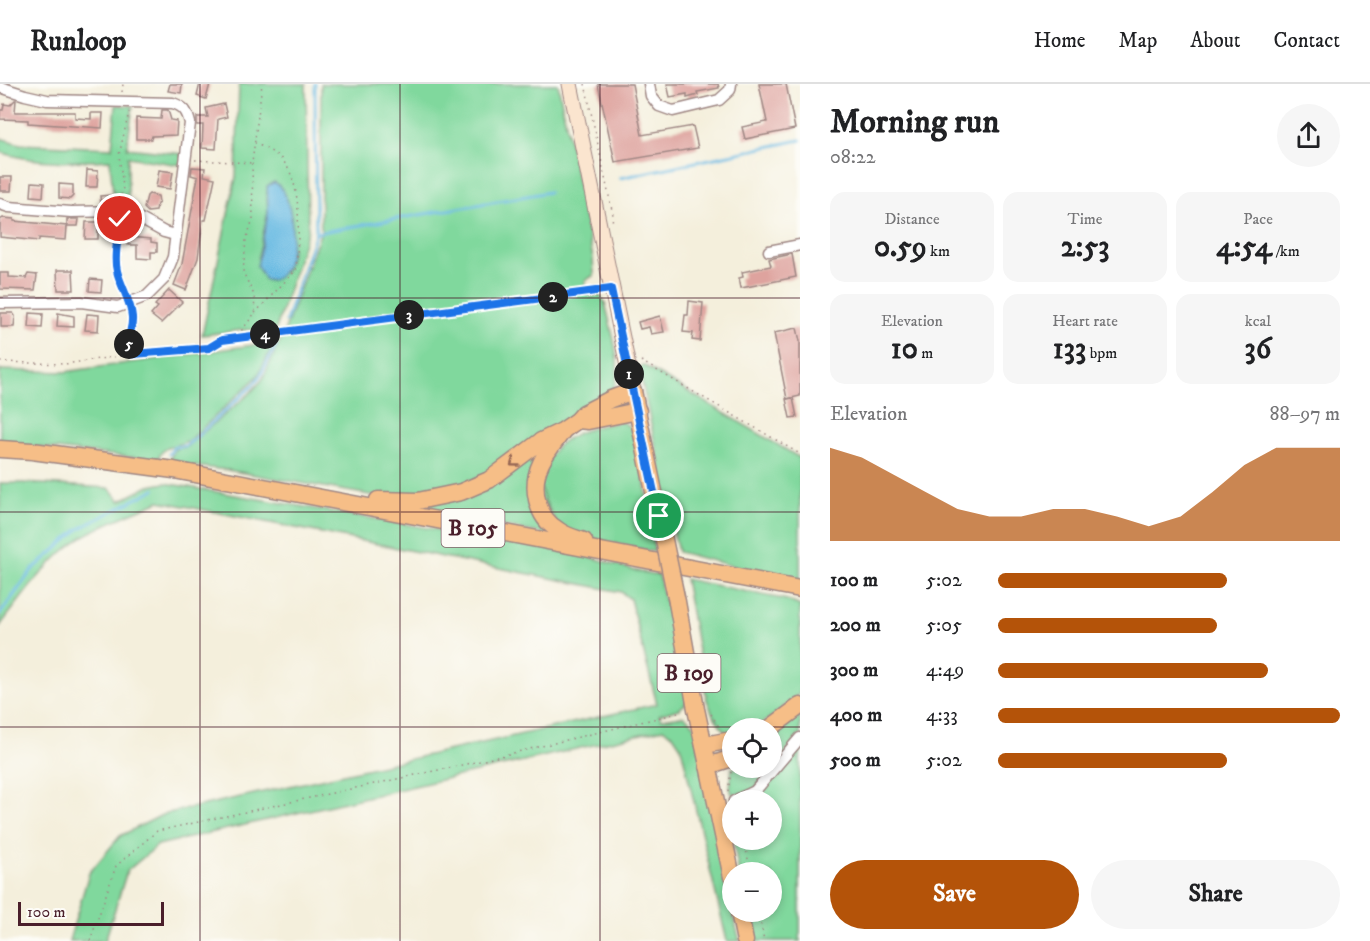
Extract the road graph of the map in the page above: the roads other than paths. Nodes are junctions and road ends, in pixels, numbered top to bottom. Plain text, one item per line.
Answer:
1 (570, 84) edge
2 (649, 84) edge
3 (731, 84) edge
4 (0, 87) edge
5 (0, 204) edge
6 (175, 235) junction
7 (800, 245) edge
8 (770, 251) dead end
9 (0, 303) edge
10 (633, 391) junction
11 (638, 411) junction
12 (578, 420) junction
13 (562, 431) junction
14 (0, 449) edge
15 (309, 495) junction
16 (637, 559) junction
17 (720, 574) junction
18 (800, 589) edge
19 (800, 601) edge
20 (800, 706) edge
21 (782, 719) edge
22 (800, 738) edge
23 (722, 742) edge
24 (704, 745) junction
25 (722, 762) edge
26 (708, 766) junction
27 (755, 790) edge
28 (722, 791) edge
29 (741, 922) edge
30 (745, 941) edge

1 - 10 main road
2 - 3 street
4 - 6 street
5 - 6 street
6 - 9 street
7 - 8 street
10 - 11 main road, B 109
10 - 12 main road
11 - 12 main road
11 - 24 main road, B 109, bridge
12 - 13 main road
13 -> 15 main road
13 - 16 main road
14 - 15 main road, B 105
15 - 16 main road, B 105
16 - 17 main road
17 - 18 main road
17 - 19 main road
20 - 21 main road
22 - 27 street
23 - 24 main road
24 - 26 main road, B 109
25 - 26 main road
26 - 28 main road, B 109
29 - 30 main road

